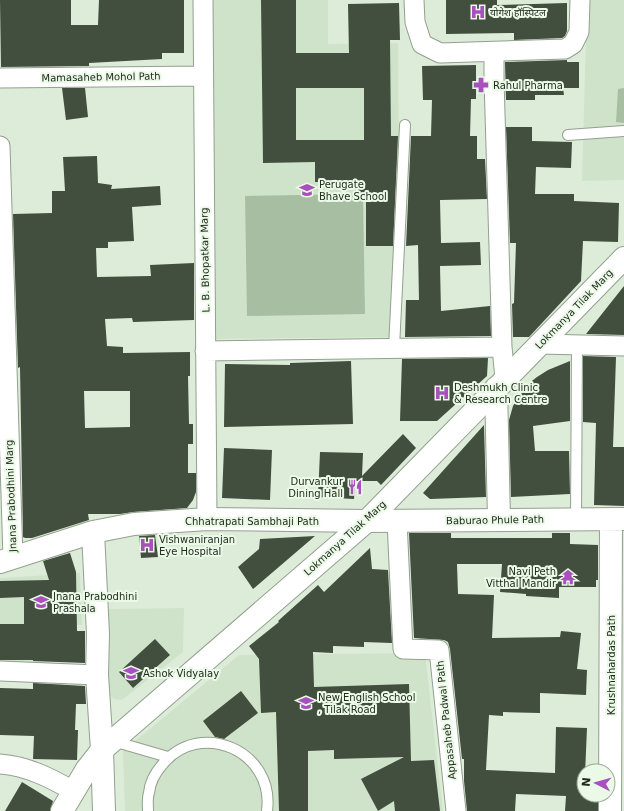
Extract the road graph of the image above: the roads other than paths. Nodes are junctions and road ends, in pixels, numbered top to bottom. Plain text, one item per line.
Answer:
1 (203, 0) edge
2 (414, 0) edge
3 (580, 0) edge
4 (494, 52) junction
5 (203, 76) junction
6 (0, 78) edge
7 (405, 125) dead end
8 (624, 132) edge
9 (568, 134) dead end
10 (0, 146) edge
11 (624, 258) edge
12 (540, 344) junction
13 (577, 345) junction
14 (624, 346) edge
15 (502, 347) junction
16 (394, 348) junction
17 (205, 351) junction
18 (501, 383) junction
19 (207, 519) junction
20 (500, 519) junction
21 (576, 519) junction
22 (618, 519) edge
23 (366, 521) junction
24 (397, 521) junction
25 (93, 532) junction
26 (7, 560) edge
27 (0, 671) edge
28 (97, 675) junction
29 (108, 746) junction
30 (168, 757) junction
31 (0, 764) edge
32 (617, 768) edge
33 (73, 791) junction
34 (62, 811) edge
35 (104, 811) edge
36 (148, 811) edge
37 (267, 811) edge
38 (456, 811) edge
39 (610, 811) edge

1 - 5 street, L. B. Bhopatkar Marg
2 - 4 street
3 - 4 street
4 - 15 street
5 - 6 street, Mamasaheb Mohol Path
5 - 17 street, L. B. Bhopatkar Marg
7 - 16 lane
8 - 9 lane
10 - 26 street, Jnana Prabodhini Marg
11 - 12 street, Lokmanya Tilak Marg
12 - 13 street
12 - 18 street, Lokmanya Tilak Marg
13 - 14 street
13 - 21 lane
15 - 16 street
15 - 18 street
16 - 17 street
17 - 19 street, L. B. Bhopatkar Marg
18 - 20 street
18 - 23 street, Lokmanya Tilak Marg
19 - 23 street, Chhatrapati Sambhaji Path
19 - 25 street, Chhatrapati Sambhaji Path
20 - 21 street, Baburao Phule Path
20 - 24 street, Baburao Phule Path
21 - 22 street, Baburao Phule Path
22 - 32 street, Krushnahardas Path
23 - 24 street, Baburao Phule Path
23 - 29 street, Lokmanya Tilak Marg
24 - 38 street, Appasaheb Padwal Path
25 - 26 street, Chhatrapati Sambhaji Path
25 - 28 street
27 - 28 street
28 - 29 street
29 - 30 lane
29 - 33 street, Lokmanya Tilak Marg
29 - 35 street
30 - 36 lane
30 - 37 lane
31 - 33 street
32 - 39 street, Krushnahardas Path
33 - 34 street, Lokmanya Tilak Marg

